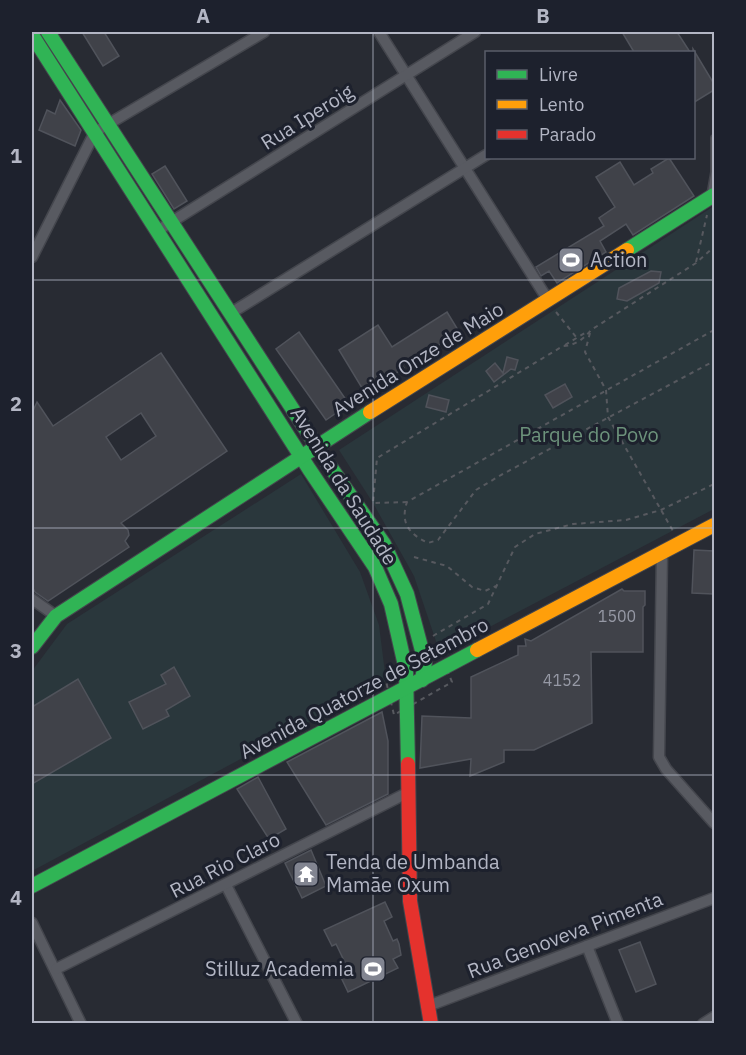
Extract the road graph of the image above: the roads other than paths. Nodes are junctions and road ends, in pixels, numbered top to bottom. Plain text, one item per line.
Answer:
1 (48, 32) edge
2 (264, 32) edge
3 (379, 32) edge
4 (476, 32) edge
5 (32, 34) edge
6 (406, 76) junction
7 (109, 124) junction
8 (95, 132) junction
9 (714, 138) edge
10 (485, 156) edge
11 (465, 168) junction
12 (711, 201) edge
13 (172, 222) junction
14 (157, 231) junction
15 (32, 256) edge
16 (548, 300) junction
17 (231, 313) junction
18 (317, 446) junction
19 (301, 456) junction
20 (714, 525) edge
21 (662, 553) junction
22 (32, 599) edge
23 (56, 616) junction
24 (32, 647) edge
25 (422, 680) junction
26 (407, 688) junction
27 (409, 792) junction
28 (714, 823) edge
29 (226, 885) junction
30 (32, 886) edge
31 (714, 898) edge
32 (32, 923) edge
33 (587, 946) junction
34 (56, 969) junction
35 (428, 1006) junction
36 (714, 1017) edge
37 (78, 1023) edge
38 (297, 1023) edge
39 (431, 1023) edge
40 (618, 1023) edge
41 (703, 1023) edge

1 - 7 street, Avenida da Saudade
2 - 7 street
3 - 6 street
4 - 6 street, Rua Iperoig
5 - 8 street, Avenida da Saudade
6 - 11 street
6 - 13 street, Rua Iperoig
7 - 8 street
7 - 13 street, Avenida da Saudade
8 - 14 street, Avenida da Saudade
8 - 15 street
9 - 12 lane
10 - 11 street
11 - 16 street
11 - 17 street
12 - 16 street, Avenida Onze de Maio
13 - 14 street, Rua Iperoig
13 - 17 street, Avenida da Saudade
14 - 19 street, Avenida da Saudade
16 - 18 street, Avenida Onze de Maio
17 - 18 street, Avenida da Saudade
18 - 19 street, Avenida Onze de Maio
18 - 25 street, Avenida da Saudade
19 - 23 street, Avenida Onze de Maio
19 - 26 street, Avenida da Saudade
20 - 21 street, Avenida Quatorze de Setembro
21 - 25 street, Avenida Quatorze de Setembro
21 - 28 street
22 - 23 street
23 - 24 street, Avenida Onze de Maio
25 - 26 street, Avenida Quatorze de Setembro
26 - 27 street, Avenida da Saudade
26 - 30 street, Avenida Quatorze de Setembro
27 - 29 street, Rua Rio Claro
27 - 35 street, Avenida da Saudade
29 - 34 street, Rua Rio Claro
29 - 38 street
31 - 33 street, Rua Genoveva Pimenta
32 - 34 street
33 - 35 street, Rua Genoveva Pimenta
33 - 40 street
34 - 37 street
35 - 39 street, Avenida da Saudade
36 - 41 street

